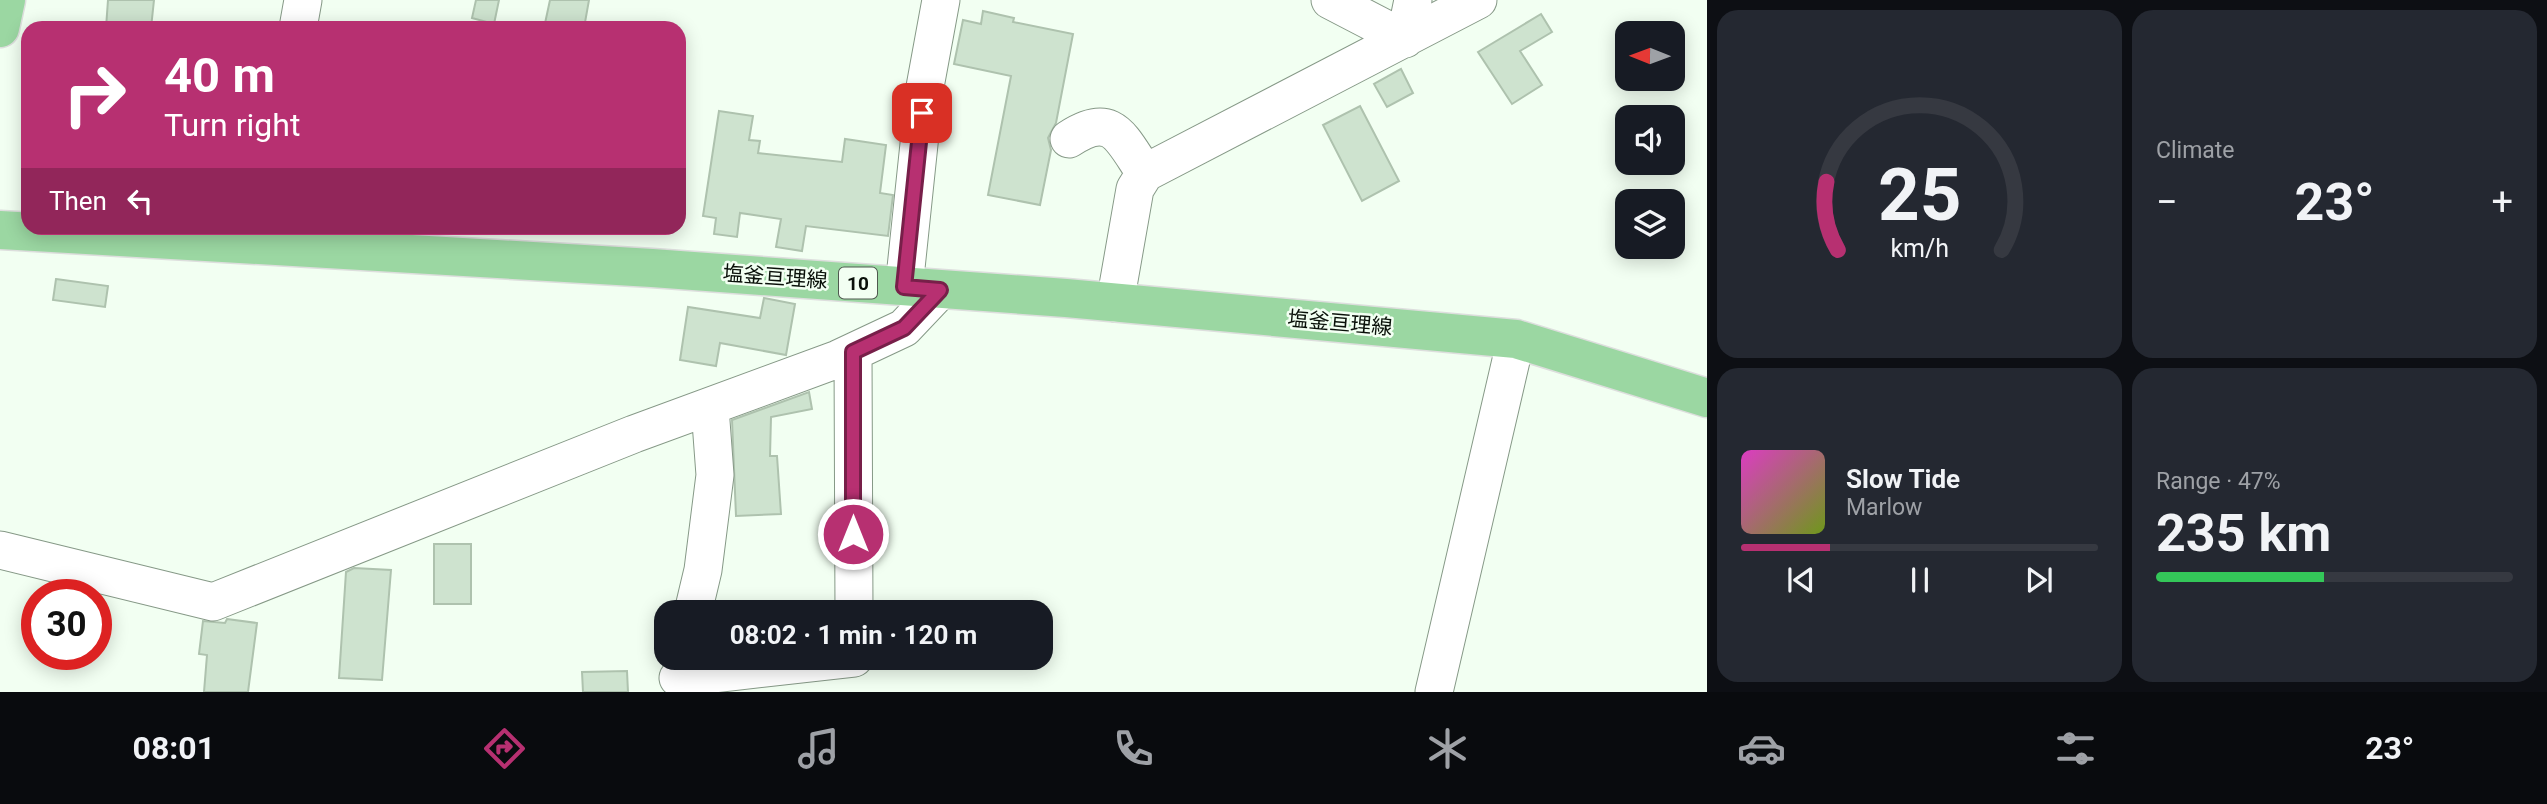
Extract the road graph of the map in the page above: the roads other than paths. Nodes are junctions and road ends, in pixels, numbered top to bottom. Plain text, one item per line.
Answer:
1 (6, 0) edge
2 (303, 0) edge
3 (941, 0) edge
4 (1330, 0) edge
5 (1413, 0) edge
6 (1478, 0) edge
7 (299, 21) edge
8 (0, 28) edge
9 (1405, 39) junction
10 (1069, 139) dead end
11 (1145, 173) junction
12 (0, 230) edge
13 (21, 231) edge
14 (187, 235) edge
15 (262, 237) edge
16 (922, 289) junction
17 (1115, 303) junction
18 (1516, 340) junction
19 (853, 352) junction
20 (1707, 398) edge
21 (710, 408) junction
22 (0, 550) edge
23 (696, 600) edge
24 (854, 600) edge
25 (737, 670) edge
26 (678, 676) edge
27 (1434, 692) edge

1 - 8 main road
2 - 7 street
3 - 16 street
4 - 9 street
5 - 9 street
6 - 9 street
9 - 11 street
10 - 11 street
11 - 17 street
12 - 13 main road, 塩釜亘理線 / 10
14 - 15 main road, 塩釜亘理線 / 10
15 - 16 main road, 塩釜亘理線 / 10
16 - 17 main road, 塩釜亘理線 / 10
16 - 19 street
17 - 18 main road, 塩釜亘理線 / 10
18 - 20 main road, 塩釜亘理線 / 10
18 - 27 street
19 - 21 street
19 - 24 street
21 - 22 street
21 - 23 street
25 - 26 street

